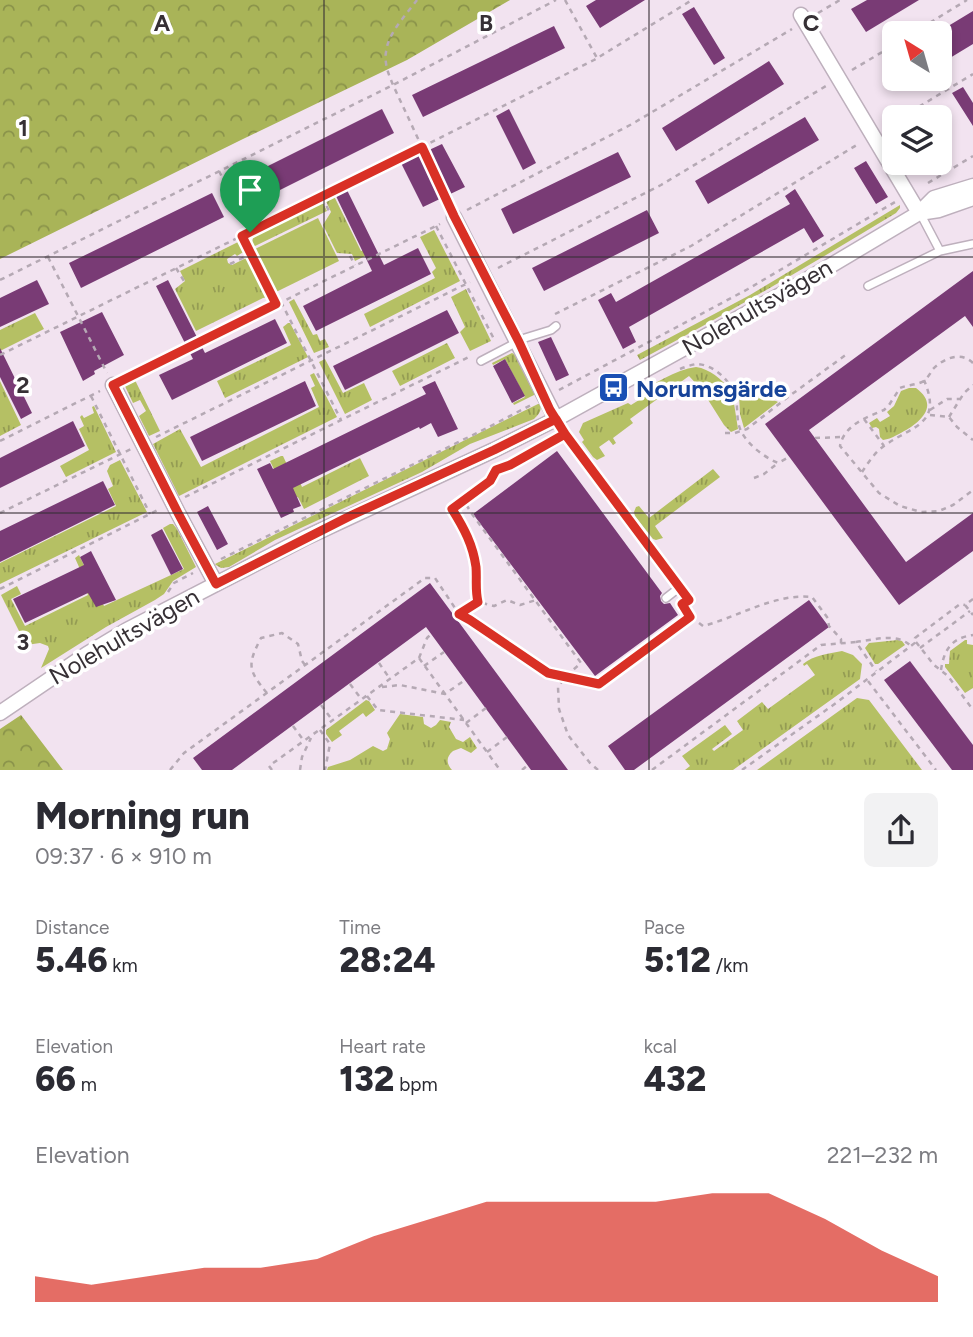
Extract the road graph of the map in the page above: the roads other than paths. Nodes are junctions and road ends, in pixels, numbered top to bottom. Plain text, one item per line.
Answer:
1 (803, 18) road end
2 (973, 186) edge
3 (973, 198) edge
4 (919, 213) junction
5 (454, 216) road end
6 (973, 244) edge
7 (940, 251) junction
8 (868, 286) dead end
9 (556, 326) dead end
10 (517, 338) junction
11 (481, 361) dead end
12 (113, 385) road end
13 (556, 419) junction
14 (216, 584) junction
15 (680, 587) junction
16 (666, 598) dead end
17 (689, 600) road end
18 (0, 713) edge

1 - 4 street
2 - 4 street, Nolehultsvägen
3 - 4 street, Nolehultsvägen
4 - 7 lane
4 - 13 street, Nolehultsvägen
5 - 10 street
6 - 7 lane
7 - 8 lane
9 - 10 lane
10 - 11 lane
10 - 13 street
12 - 14 street
13 - 14 street, Nolehultsvägen
13 - 15 lane
14 - 18 street, Nolehultsvägen
15 - 16 lane
15 - 17 lane

